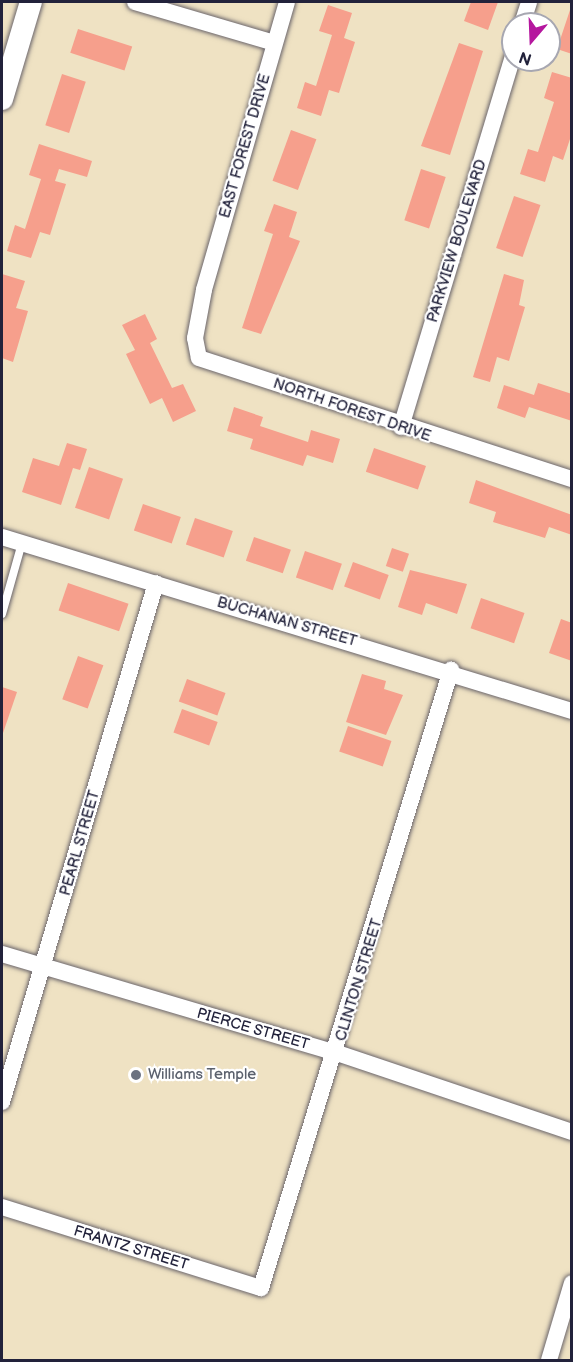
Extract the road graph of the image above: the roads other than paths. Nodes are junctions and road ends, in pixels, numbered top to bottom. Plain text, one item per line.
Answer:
1 (31, 2) edge
2 (135, 2) edge
3 (287, 2) edge
4 (274, 43) junction
5 (508, 72) edge
6 (2, 99) edge
7 (204, 291) joint
8 (401, 427) junction
9 (572, 479) edge
10 (2, 537) edge
11 (22, 543) junction
12 (156, 583) junction
13 (2, 614) edge
14 (451, 670) junction
15 (572, 711) edge
16 (2, 954) edge
17 (44, 967) junction
18 (337, 1053) junction
19 (2, 1102) edge
20 (572, 1132) edge
21 (2, 1208) edge
22 (572, 1283) edge
23 (261, 1288) joint
24 (549, 1360) edge

1 - 6 street
2 - 4 street
3 - 4 street, EAST FOREST DRIVE
4 - 7 street, EAST FOREST DRIVE
5 - 8 street, PARKVIEW BOULEVARD
7 - 8 street, NORTH FOREST DRIVE
8 - 9 street, NORTH FOREST DRIVE
10 - 11 street, BUCHANAN STREET
11 - 12 street, BUCHANAN STREET
11 - 13 lane
12 - 14 street, BUCHANAN STREET
12 - 17 street, PEARL STREET
14 - 15 street, BUCHANAN STREET
14 - 18 street, CLINTON STREET
16 - 17 street, PIERCE STREET
17 - 18 street, PIERCE STREET
17 - 19 street, PEARL STREET
18 - 20 street, PIERCE STREET
18 - 23 street, CLINTON STREET
21 - 23 street, FRANTZ STREET
22 - 24 street

